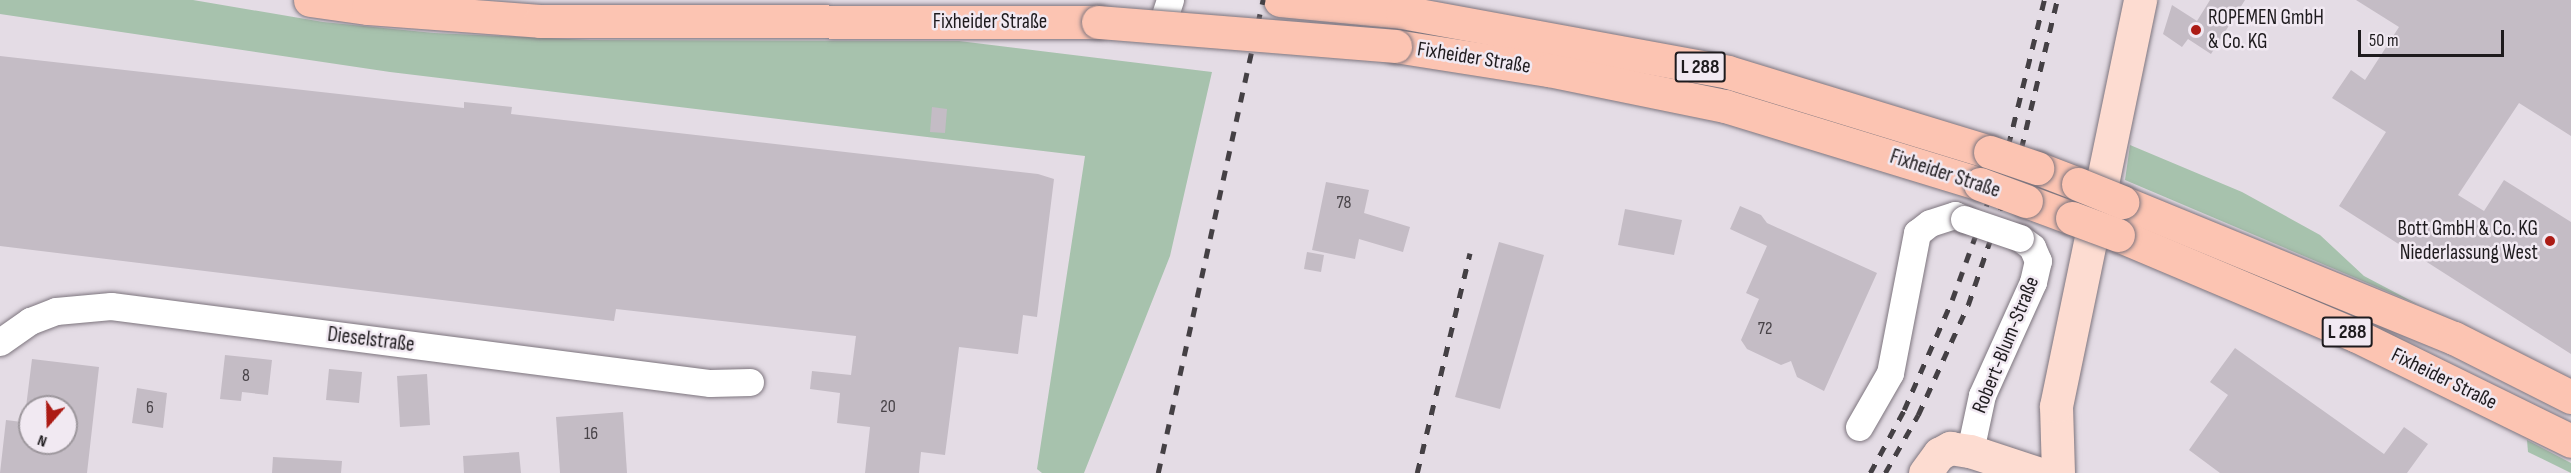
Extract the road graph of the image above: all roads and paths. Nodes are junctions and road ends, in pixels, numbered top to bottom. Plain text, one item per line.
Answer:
1 (310, 0) edge
2 (1280, 0) edge
3 (2140, 0) edge
4 (0, 342) edge
5 (750, 382) dead end
6 (2571, 397) edge
7 (2056, 406) junction
8 (1860, 427) dead end
9 (2571, 441) edge
10 (1970, 450) junction
11 (2027, 470) edge
12 (1925, 473) edge
13 (2058, 473) edge

1 - 9 highway, Fixheider Straße / L 288, bridge
2 - 6 highway, Fixheider Straße / L 288, bridge
3 - 7 main road
4 - 5 street, Dieselstraße
7 - 11 main road
7 - 13 main road
8 - 10 street, Robert-Blum-Straße, bridge
10 - 11 main road
10 - 12 main road

